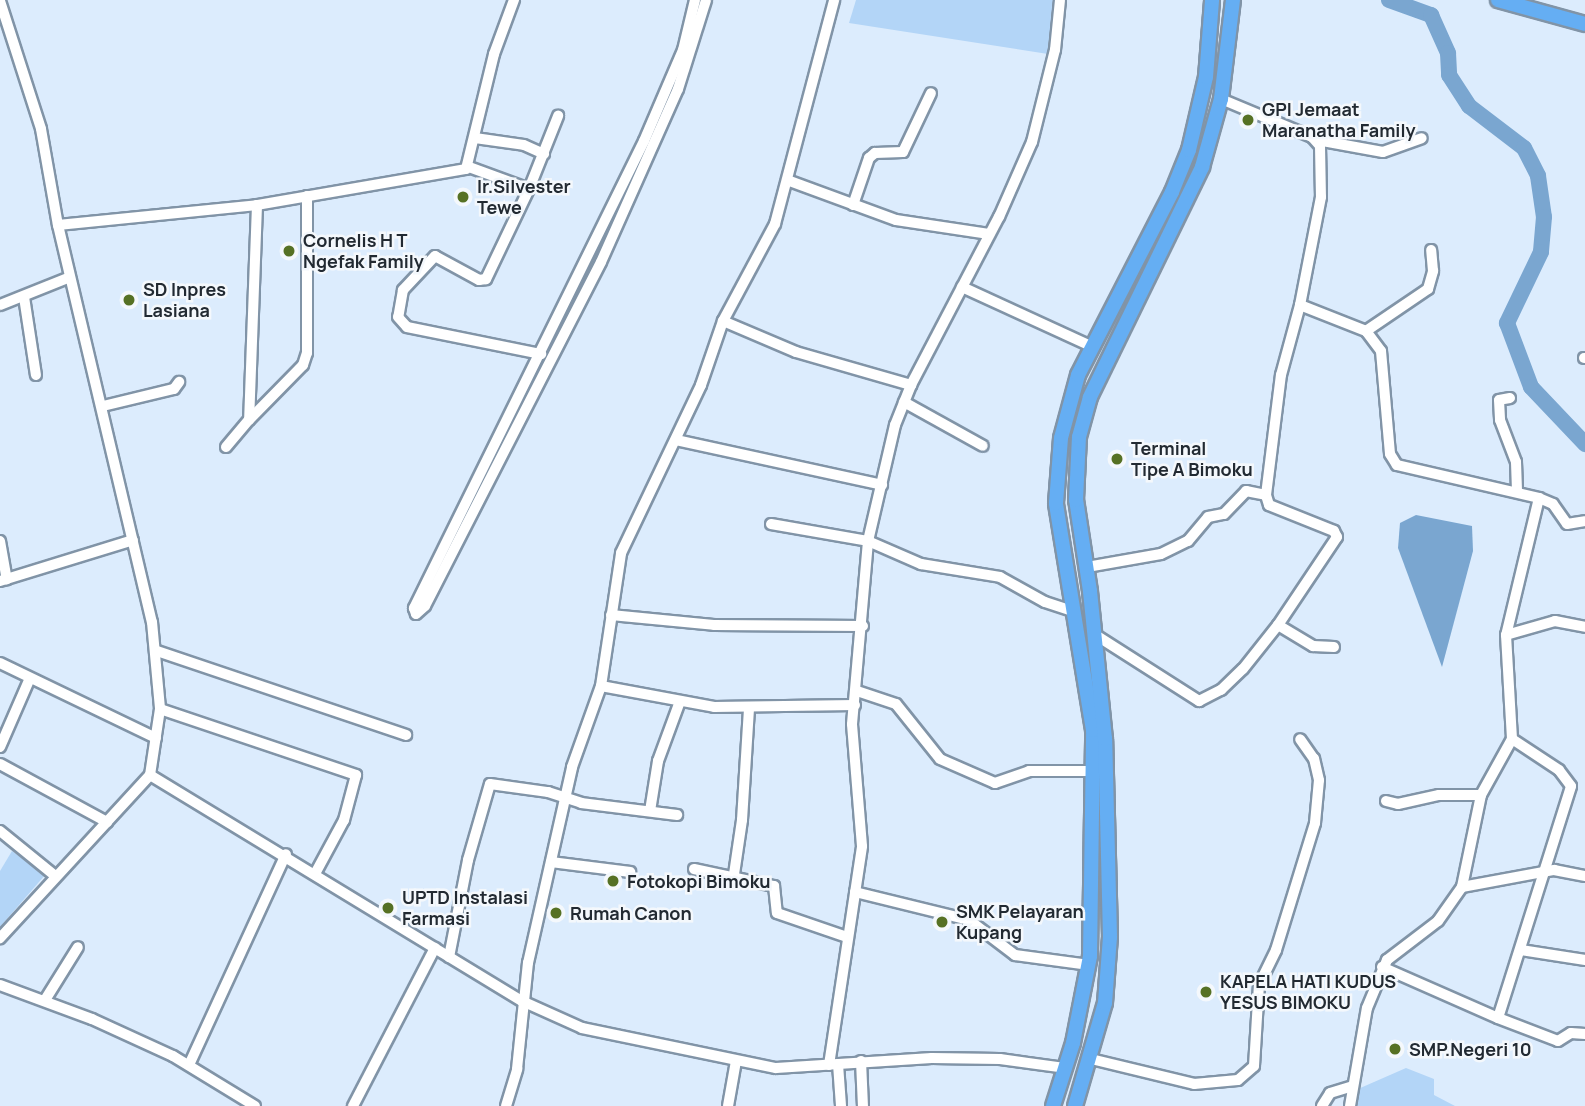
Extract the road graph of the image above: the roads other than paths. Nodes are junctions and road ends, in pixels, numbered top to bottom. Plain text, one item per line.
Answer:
1 (514, 0) edge
2 (695, 0) edge
3 (706, 0) edge
4 (834, 0) edge
5 (1060, 0) edge
6 (1212, 0) edge
7 (1233, 0) edge
8 (1498, 0) edge
9 (0, 1) edge
10 (1585, 24) edge
11 (931, 93) dead end
12 (1221, 99) junction
13 (558, 116) dead end
14 (475, 138) junction
15 (1422, 138) dead end
16 (1317, 140) junction
17 (544, 154) junction
18 (468, 167) junction
19 (787, 180) junction
20 (529, 189) junction
21 (307, 196) junction
22 (257, 205) junction
23 (853, 205) junction
24 (1166, 206) junction
25 (1182, 214) junction
26 (58, 225) junction
27 (603, 229) junction
28 (614, 233) junction
29 (989, 234) junction
30 (1431, 250) dead end
31 (70, 276) junction
32 (962, 287) junction
33 (24, 297) junction
34 (1300, 305) junction
35 (0, 306) edge
36 (723, 321) junction
37 (1366, 331) junction
38 (1091, 346) junction
39 (541, 354) junction
40 (36, 375) dead end
41 (179, 382) dead end
42 (911, 385) junction
43 (1510, 398) dead end
44 (904, 402) junction
45 (103, 406) junction
46 (249, 420) junction
47 (676, 440) junction
48 (226, 446) dead end
49 (983, 446) dead end
50 (1057, 470) junction
51 (1077, 472) junction
52 (882, 485) junction
53 (1517, 489) junction
54 (1266, 495) junction
55 (1539, 498) junction
56 (1585, 521) edge
57 (771, 524) dead end
58 (133, 540) junction
59 (0, 541) edge
60 (868, 541) junction
61 (1087, 567) junction
62 (4, 580) edge
63 (611, 615) junction
64 (1072, 615) junction
65 (1093, 618) junction
66 (1278, 625) junction
67 (863, 626) junction
68 (1585, 627) edge
69 (1094, 634) junction
70 (1506, 635) junction
71 (1334, 647) dead end
72 (157, 651) junction
73 (0, 663) edge
74 (30, 678) junction
75 (601, 686) junction
76 (857, 691) junction
77 (679, 704) junction
78 (855, 705) junction
79 (750, 708) junction
80 (160, 709) junction
81 (406, 735) dead end
82 (156, 738) junction
83 (1300, 739) dead end
84 (1512, 739) junction
85 (0, 747) edge
86 (0, 764) edge
87 (1091, 771) junction
88 (150, 775) junction
89 (1481, 795) junction
90 (565, 799) junction
91 (1386, 801) dead end
92 (650, 811) junction
93 (677, 815) dead end
94 (107, 822) junction
95 (0, 831) edge
96 (286, 854) junction
97 (551, 862) junction
98 (694, 869) dead end
99 (1545, 871) junction
100 (316, 872) junction
101 (630, 872) dead end
102 (54, 875) junction
103 (1585, 876) edge
104 (733, 881) junction
105 (1462, 887) junction
106 (855, 892) junction
107 (1110, 911) junction
108 (1090, 912) junction
109 (847, 937) junction
110 (0, 938) edge
111 (78, 947) dead end
112 (435, 948) junction
113 (1521, 950) junction
114 (449, 957) junction
115 (1585, 960) edge
116 (1089, 965) junction
117 (1381, 967) junction
118 (0, 985) edge
119 (45, 1000) junction
120 (522, 1001) junction
121 (1498, 1018) junction
122 (1585, 1034) edge
123 (1091, 1059) junction
124 (736, 1061) junction
125 (861, 1061) junction
126 (189, 1065) junction
127 (834, 1065) junction
128 (1066, 1068) junction
129 (1353, 1086) junction
130 (255, 1106) edge
131 (353, 1106) edge
132 (506, 1106) edge
133 (728, 1106) edge
134 (841, 1106) edge
135 (863, 1106) edge
136 (1053, 1106) edge
137 (1074, 1106) edge
138 (1322, 1106) edge
139 (1350, 1106) edge

1 - 14 street
2 - 27 street
3 - 28 street
4 - 19 street
5 - 29 street
6 - 24 highway
7 - 12 highway
8 - 10 highway
9 - 26 street
11 - 23 street
12 - 16 street
12 - 25 highway
13 - 17 street
14 - 17 street
14 - 18 street
15 - 16 street
16 - 34 street
17 - 20 street
18 - 20 street
18 - 21 street
19 - 23 street
19 - 36 street
20 - 39 street
21 - 22 street
21 - 46 street
22 - 26 street
22 - 46 street
23 - 29 street
24 - 25 highway
24 - 38 highway
25 - 51 highway
26 - 31 street
27 - 28 street
27 - 39 street
28 - 39 street
29 - 32 street
30 - 37 street
31 - 33 street
31 - 45 street
32 - 38 street
32 - 42 street
33 - 35 street
33 - 40 street
34 - 37 street
34 - 54 street
36 - 42 street
36 - 47 street
37 - 53 street
38 - 50 highway
41 - 45 street
42 - 44 street
43 - 53 street
44 - 49 street
44 - 52 street
45 - 58 street
46 - 48 street
47 - 52 street
47 - 63 street
50 - 51 highway
50 - 64 highway
51 - 61 highway
52 - 60 street
53 - 55 street
54 - 61 street
54 - 66 street
55 - 56 street
55 - 70 street
57 - 60 street
58 - 62 street
58 - 72 street
59 - 62 street
60 - 64 street
60 - 67 street
61 - 65 highway
63 - 67 street
63 - 75 street
64 - 65 highway
64 - 87 highway
65 - 69 highway
66 - 69 street
66 - 71 street
67 - 76 street
68 - 70 street
69 - 107 highway
70 - 84 street
72 - 80 street
72 - 81 street
73 - 74 street
74 - 82 street
74 - 85 street
75 - 77 street
75 - 90 street
76 - 78 street
76 - 87 street
77 - 79 street
77 - 92 street
78 - 79 street
78 - 106 street
79 - 104 street
80 - 82 street
80 - 100 street
82 - 88 street
83 - 123 street
84 - 89 street
84 - 99 street
86 - 94 street
87 - 108 highway
88 - 94 street
88 - 96 street
89 - 91 street
89 - 105 street
90 - 92 street
90 - 97 street
90 - 114 street
92 - 93 street
94 - 102 street
95 - 102 street
96 - 100 street
96 - 126 street
97 - 101 street
97 - 120 street
98 - 104 street
99 - 103 street
99 - 105 street
99 - 113 street
100 - 112 street
102 - 110 street
104 - 109 street
105 - 117 street
106 - 109 street
106 - 116 street
107 - 108 highway
107 - 123 highway
108 - 116 highway
109 - 127 street
111 - 119 street
112 - 114 street
112 - 131 street
113 - 115 street
113 - 121 street
114 - 120 street
116 - 128 highway
117 - 121 street
117 - 129 street
118 - 119 street
119 - 126 street
120 - 124 street
120 - 132 street
121 - 122 street
123 - 137 highway
124 - 127 street
124 - 133 street
125 - 127 street
125 - 128 street
125 - 135 street
126 - 130 street
127 - 134 street
128 - 136 highway
129 - 138 street
129 - 139 street

